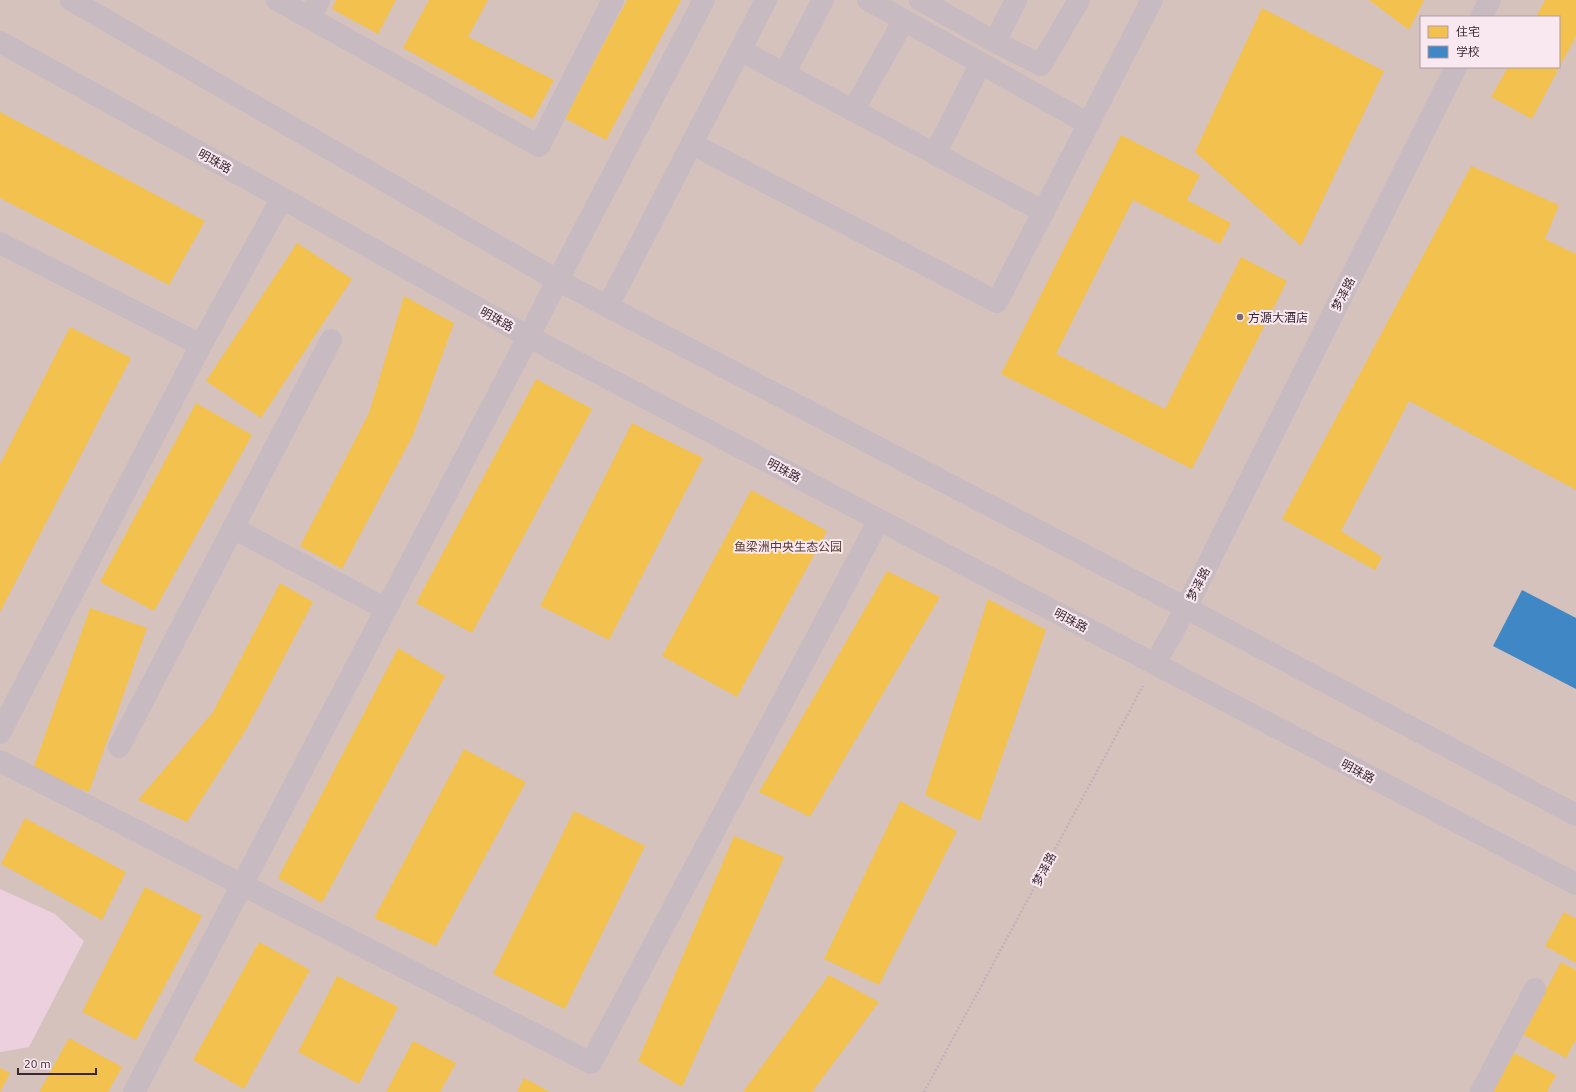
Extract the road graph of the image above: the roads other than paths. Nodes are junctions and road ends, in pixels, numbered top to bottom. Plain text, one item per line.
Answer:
1 (71, 0) edge
2 (277, 0) edge
3 (613, 0) edge
4 (704, 0) edge
5 (766, 0) edge
6 (823, 0) edge
7 (868, 0) edge
8 (920, 0) edge
9 (1016, 0) edge
10 (1079, 0) edge
11 (1152, 0) edge
12 (1490, 0) edge
13 (314, 9) edge
14 (1482, 16) edge
15 (904, 20) junction
16 (0, 42) edge
17 (995, 42) junction
18 (740, 50) junction
19 (981, 63) junction
20 (1456, 68) edge
21 (784, 74) junction
22 (853, 111) junction
23 (1089, 124) junction
24 (692, 144) junction
25 (935, 154) junction
26 (282, 198) junction
27 (1044, 212) junction
28 (0, 243) edge
29 (557, 280) junction
30 (608, 306) junction
31 (529, 337) junction
32 (331, 340) dead end
33 (201, 345) junction
34 (879, 520) junction
35 (233, 528) junction
36 (1186, 608) junction
37 (386, 609) junction
38 (1155, 664) junction
39 (0, 733) edge
40 (119, 747) dead end
41 (0, 761) edge
42 (1576, 815) edge
43 (1576, 884) edge
44 (242, 885) junction
45 (1535, 989) dead end
46 (134, 1092) edge
47 (1481, 1092) edge

1 - 29 street
2 - 13 street
3 - 13 street
4 - 29 street
5 - 18 street
6 - 21 street
7 - 15 street
8 - 17 street
9 - 17 street
10 - 17 street
11 - 23 street
12 - 14 street
15 - 19 street
15 - 22 street
16 - 26 street, 明珠路
18 - 21 street
18 - 24 street
19 - 23 street
19 - 25 street
20 - 36 street, 梦泽路
21 - 22 street
22 - 25 street
23 - 27 street
24 - 27 street
24 - 30 street
25 - 27 street
26 - 31 street, 明珠路
26 - 33 street
28 - 33 street
29 - 30 street
29 - 31 street
30 - 36 street
31 - 34 street, 明珠路
31 - 37 street
32 - 35 street
33 - 39 street
34 - 38 street, 明珠路
34 - 44 street
35 - 37 street
35 - 40 street
36 - 38 street, 梦泽路
36 - 42 street
37 - 44 street
38 - 43 street, 明珠路
41 - 44 street
44 - 46 street
45 - 47 street

